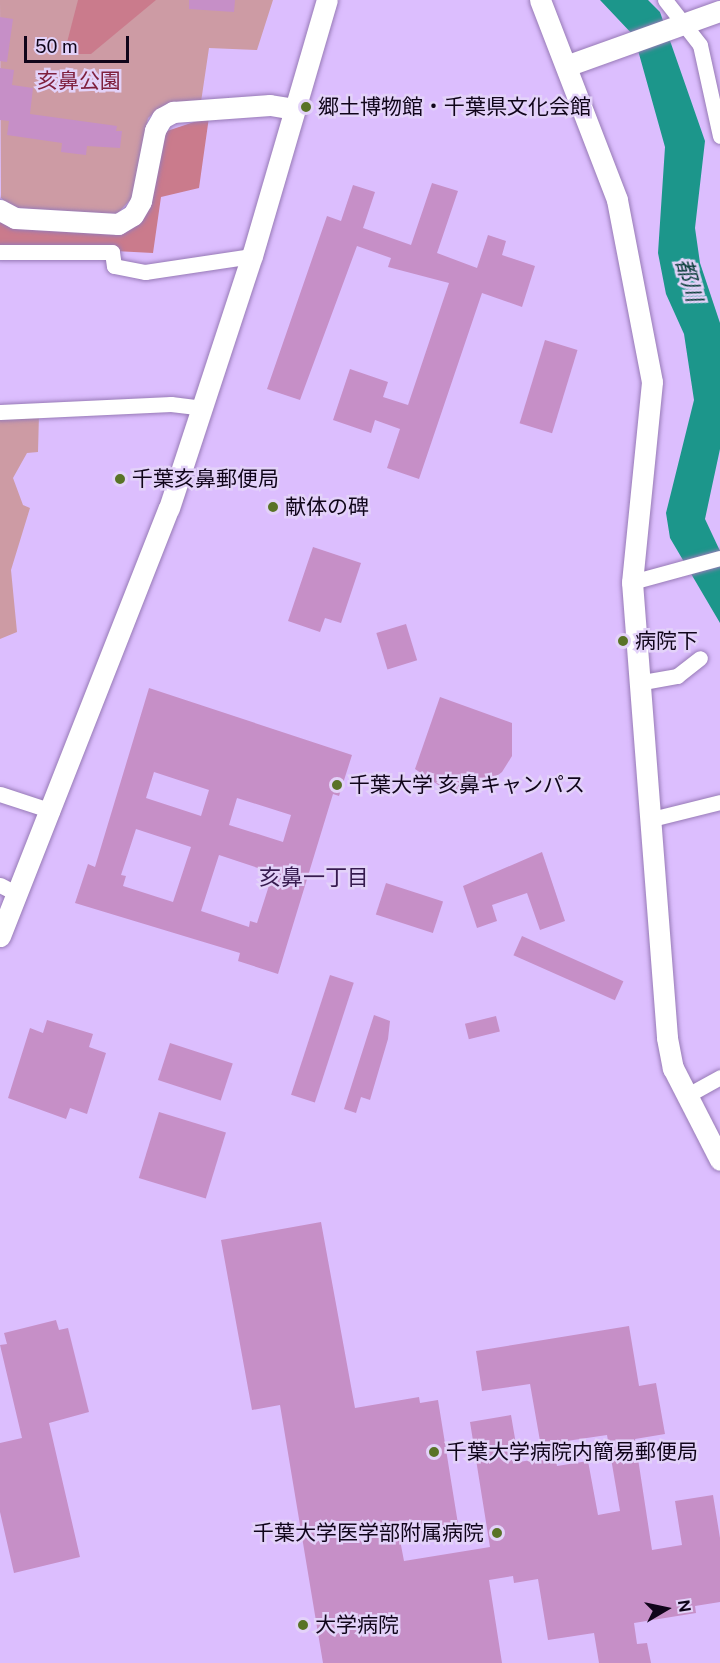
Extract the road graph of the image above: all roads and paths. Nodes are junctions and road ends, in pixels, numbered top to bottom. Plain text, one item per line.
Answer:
1 (327, 0) edge
2 (540, 0) edge
3 (665, 0) edge
4 (720, 11) edge
5 (686, 22) junction
6 (566, 66) junction
7 (294, 109) junction
8 (720, 136) edge
9 (0, 210) edge
10 (0, 252) edge
11 (252, 256) junction
12 (203, 408) junction
13 (0, 412) edge
14 (720, 558) edge
15 (632, 582) junction
16 (700, 658) dead end
17 (643, 682) junction
18 (0, 795) edge
19 (720, 802) edge
20 (52, 811) junction
21 (652, 819) junction
22 (9, 889) edge
23 (0, 936) edge
24 (720, 1077) edge
25 (686, 1096) junction
26 (720, 1160) edge

1 - 7 street
2 - 6 street
3 - 5 street
4 - 5 street
5 - 6 street
5 - 8 street
6 - 15 street
7 - 9 street
7 - 11 street
10 - 11 street
11 - 12 street
12 - 13 street
12 - 20 street
14 - 15 street
15 - 17 street
16 - 17 street
17 - 21 street
18 - 20 street
19 - 21 street
20 - 22 street
21 - 25 street
22 - 23 street
24 - 25 street
25 - 26 street

